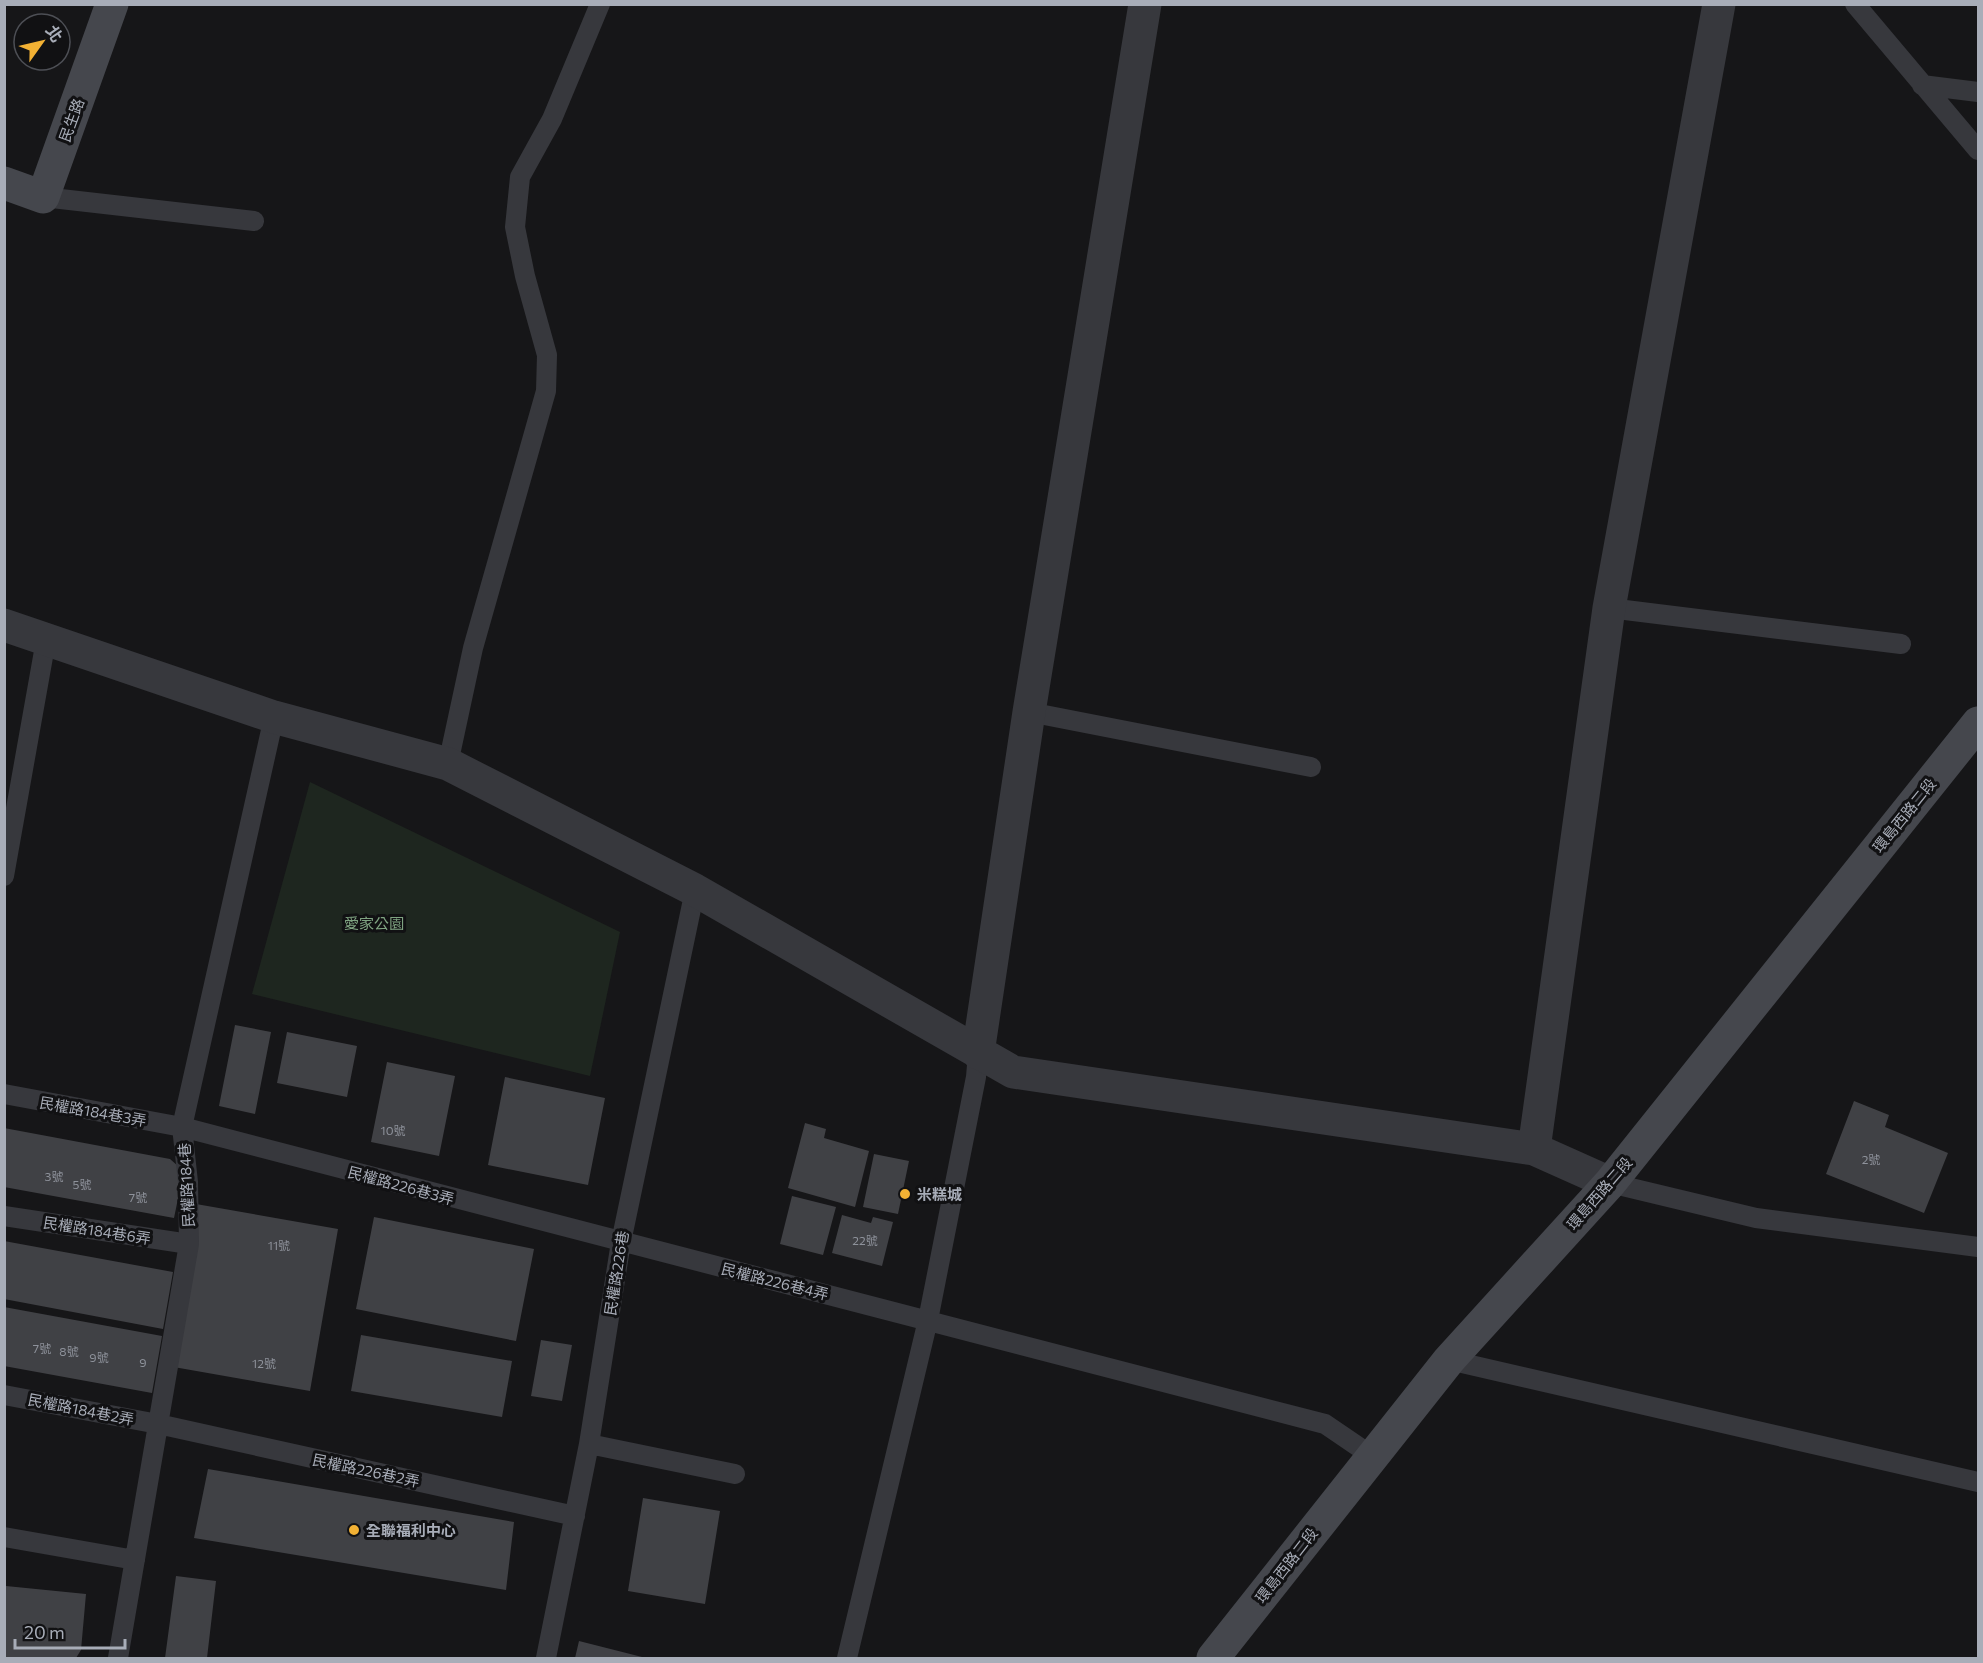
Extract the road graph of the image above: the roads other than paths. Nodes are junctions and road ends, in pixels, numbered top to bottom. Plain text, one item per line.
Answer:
1 (112, 4) edge
2 (600, 4) edge
3 (1145, 4) edge
4 (1719, 4) edge
5 (1855, 4) edge
6 (1922, 85) junction
7 (1978, 92) edge
8 (1978, 150) edge
9 (4, 183) edge
10 (43, 197) junction
11 (254, 221) dead end
12 (1609, 608) junction
13 (4, 625) edge
14 (46, 640) junction
15 (1901, 644) dead end
16 (1029, 712) junction
17 (274, 717) junction
18 (1978, 723) edge
19 (448, 764) junction
20 (1311, 767) dead end
21 (4, 876) edge
22 (695, 890) junction
23 (978, 1053) junction
24 (4, 1094) edge
25 (182, 1127) junction
26 (1534, 1149) junction
27 (1610, 1183) junction
28 (4, 1216) edge
29 (621, 1242) junction
30 (189, 1244) junction
31 (1978, 1247) edge
32 (928, 1320) junction
33 (1449, 1360) junction
34 (4, 1395) edge
35 (158, 1424) junction
36 (589, 1444) junction
37 (1372, 1456) junction
38 (735, 1474) dead end
39 (1978, 1482) edge
40 (575, 1516) junction
41 (4, 1537) edge
42 (135, 1560) junction
43 (118, 1659) edge
44 (546, 1659) edge
45 (847, 1659) edge
46 (1213, 1659) edge

1 - 10 main road, 民生路
2 - 19 lane
3 - 16 street
4 - 12 street
5 - 6 lane
6 - 7 lane
6 - 8 lane
9 - 10 main road
10 - 11 lane
12 - 15 lane
12 - 26 street
13 - 14 street
14 - 17 street
14 - 21 lane
16 - 20 lane
16 - 23 street
17 - 19 street
17 - 25 lane, 民權路184巷
18 - 27 main road, 環島西路二段
19 - 22 street
22 - 23 street
22 - 29 lane, 民權路226巷
23 - 26 street
23 - 32 lane
24 - 25 lane, 民權路184巷3弄
25 - 29 lane, 民權路226巷3弄
25 - 30 lane, 民權路184巷
26 - 27 street
27 - 31 lane
27 - 33 main road, 環島西路二段
28 - 30 lane, 民權路184巷6弄
29 - 32 lane, 民權路226巷4弄
29 - 36 lane, 民權路226巷
30 - 35 lane, 民權路184巷
32 - 37 lane, 民權路226巷4弄
32 - 45 lane
33 - 37 main road, 環島西路二段
33 - 39 lane
34 - 35 lane, 民權路184巷2弄
35 - 40 lane, 民權路226巷2弄
35 - 42 lane, 民權路184巷
36 - 38 lane
36 - 40 lane, 民權路226巷
37 - 46 main road, 環島西路二段
40 - 44 lane, 民權路226巷
41 - 42 lane
42 - 43 lane, 民權路184巷

